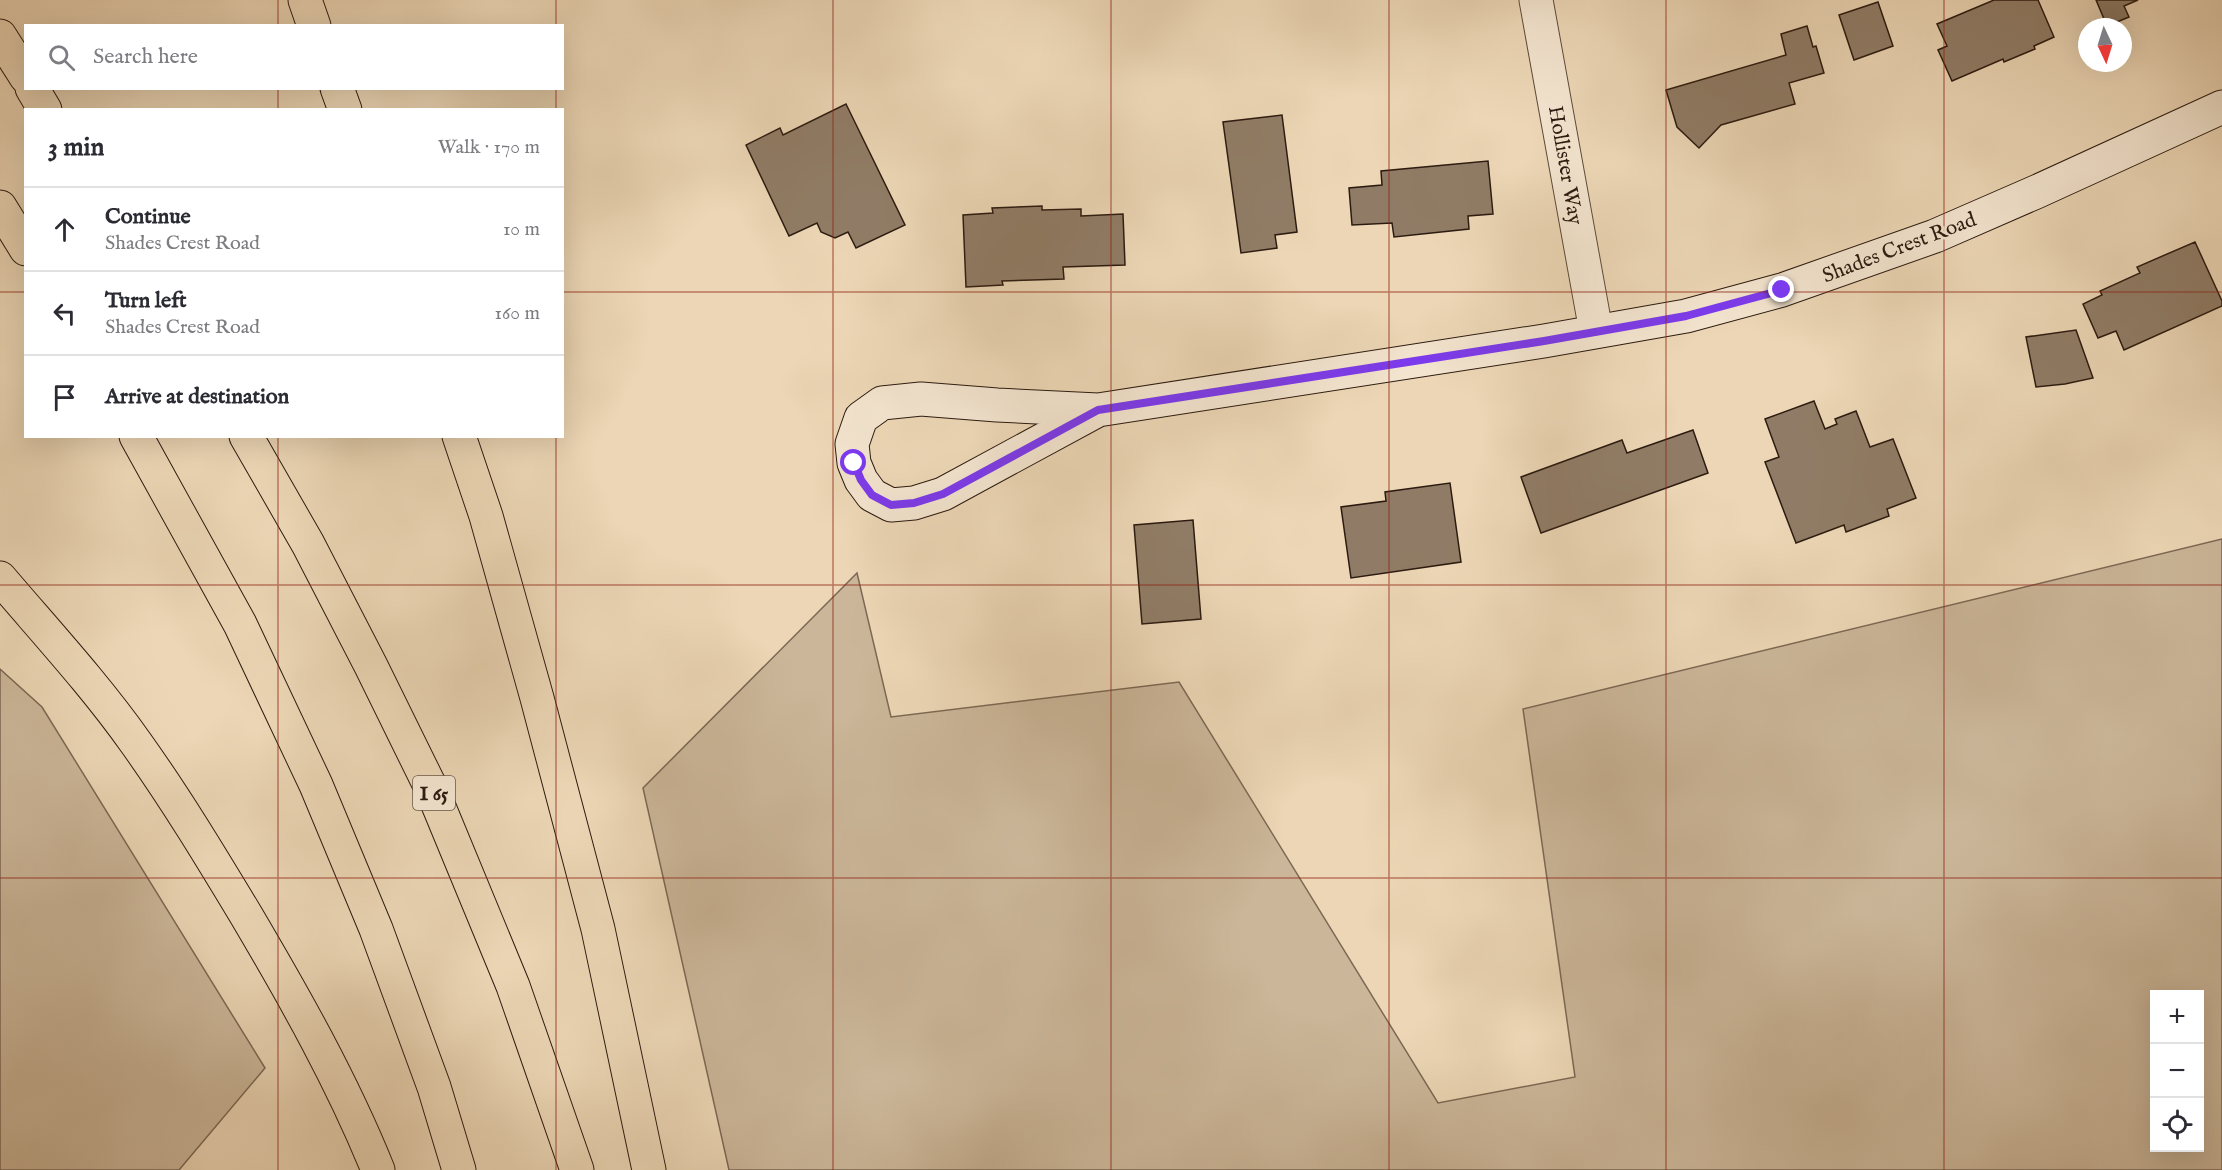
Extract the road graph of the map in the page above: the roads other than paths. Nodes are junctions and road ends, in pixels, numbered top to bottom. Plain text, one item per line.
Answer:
1 (305, 0) edge
2 (1536, 0) edge
3 (313, 24) edge
4 (0, 36) edge
5 (24, 74) edge
6 (33, 90) edge
7 (338, 90) edge
8 (2222, 107) edge
9 (44, 108) edge
10 (344, 108) edge
11 (0, 207) edge
12 (24, 246) edge
13 (1596, 331) junction
14 (1098, 410) junction
15 (137, 438) edge
16 (247, 438) edge
17 (460, 438) edge
18 (0, 578) edge
19 (378, 1170) edge
20 (459, 1170) edge
21 (577, 1170) edge
22 (649, 1170) edge

1 - 3 highway
2 - 13 street, Hollister Way
4 - 5 highway
6 - 9 highway
7 - 10 highway
8 - 13 street, Shades Crest Road
11 - 12 highway
13 - 14 street, Shades Crest Road
14 - 14 street, Shades Crest Road
15 - 20 highway
16 - 21 highway, I 65
17 - 22 highway
18 - 19 highway

